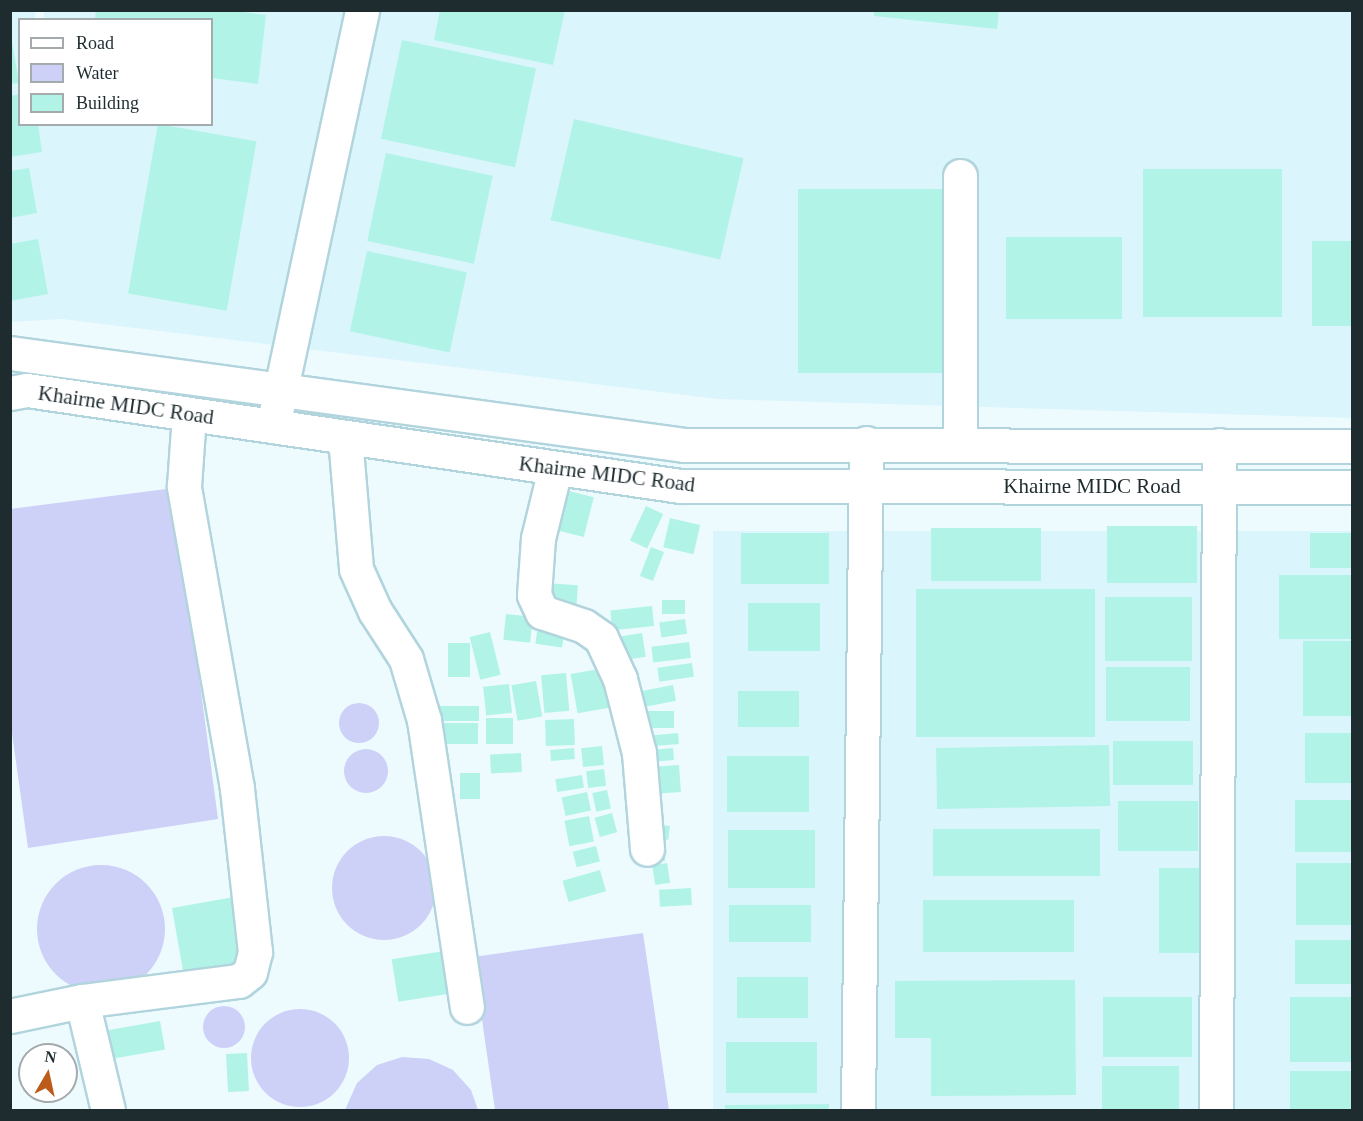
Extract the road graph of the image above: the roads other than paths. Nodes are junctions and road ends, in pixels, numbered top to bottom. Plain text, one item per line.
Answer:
1 (362, 10) edge
2 (960, 176) dead end
3 (10, 353) edge
4 (280, 388) junction
5 (10, 393) edge
6 (189, 414) junction
7 (273, 426) junction
8 (345, 437) junction
9 (866, 443) junction
10 (960, 444) junction
11 (1219, 445) junction
12 (1353, 446) edge
13 (555, 470) junction
14 (866, 485) junction
15 (1219, 487) junction
16 (1353, 487) edge
17 (647, 849) dead end
18 (82, 1001) junction
19 (467, 1007) dead end
20 (10, 1016) edge
21 (108, 1110) edge
22 (858, 1110) edge
23 (1216, 1110) edge

1 - 4 main road
2 - 10 main road
3 - 4 main road, Khairne MIDC Road
4 - 7 main road
4 - 9 main road, Khairne MIDC Road
5 - 6 main road, Khairne MIDC Road
6 - 7 main road, Khairne MIDC Road
6 - 18 main road
7 - 8 main road, Khairne MIDC Road
8 - 13 main road, Khairne MIDC Road
8 - 19 main road
9 - 10 main road, Khairne MIDC Road
9 - 14 main road
10 - 11 main road, Khairne MIDC Road
11 - 12 main road, Khairne MIDC Road
11 - 15 main road
13 - 14 main road, Khairne MIDC Road
13 - 17 main road
14 - 15 main road, Khairne MIDC Road
14 - 22 main road
15 - 16 main road, Khairne MIDC Road
15 - 23 main road
18 - 20 main road
18 - 21 main road

